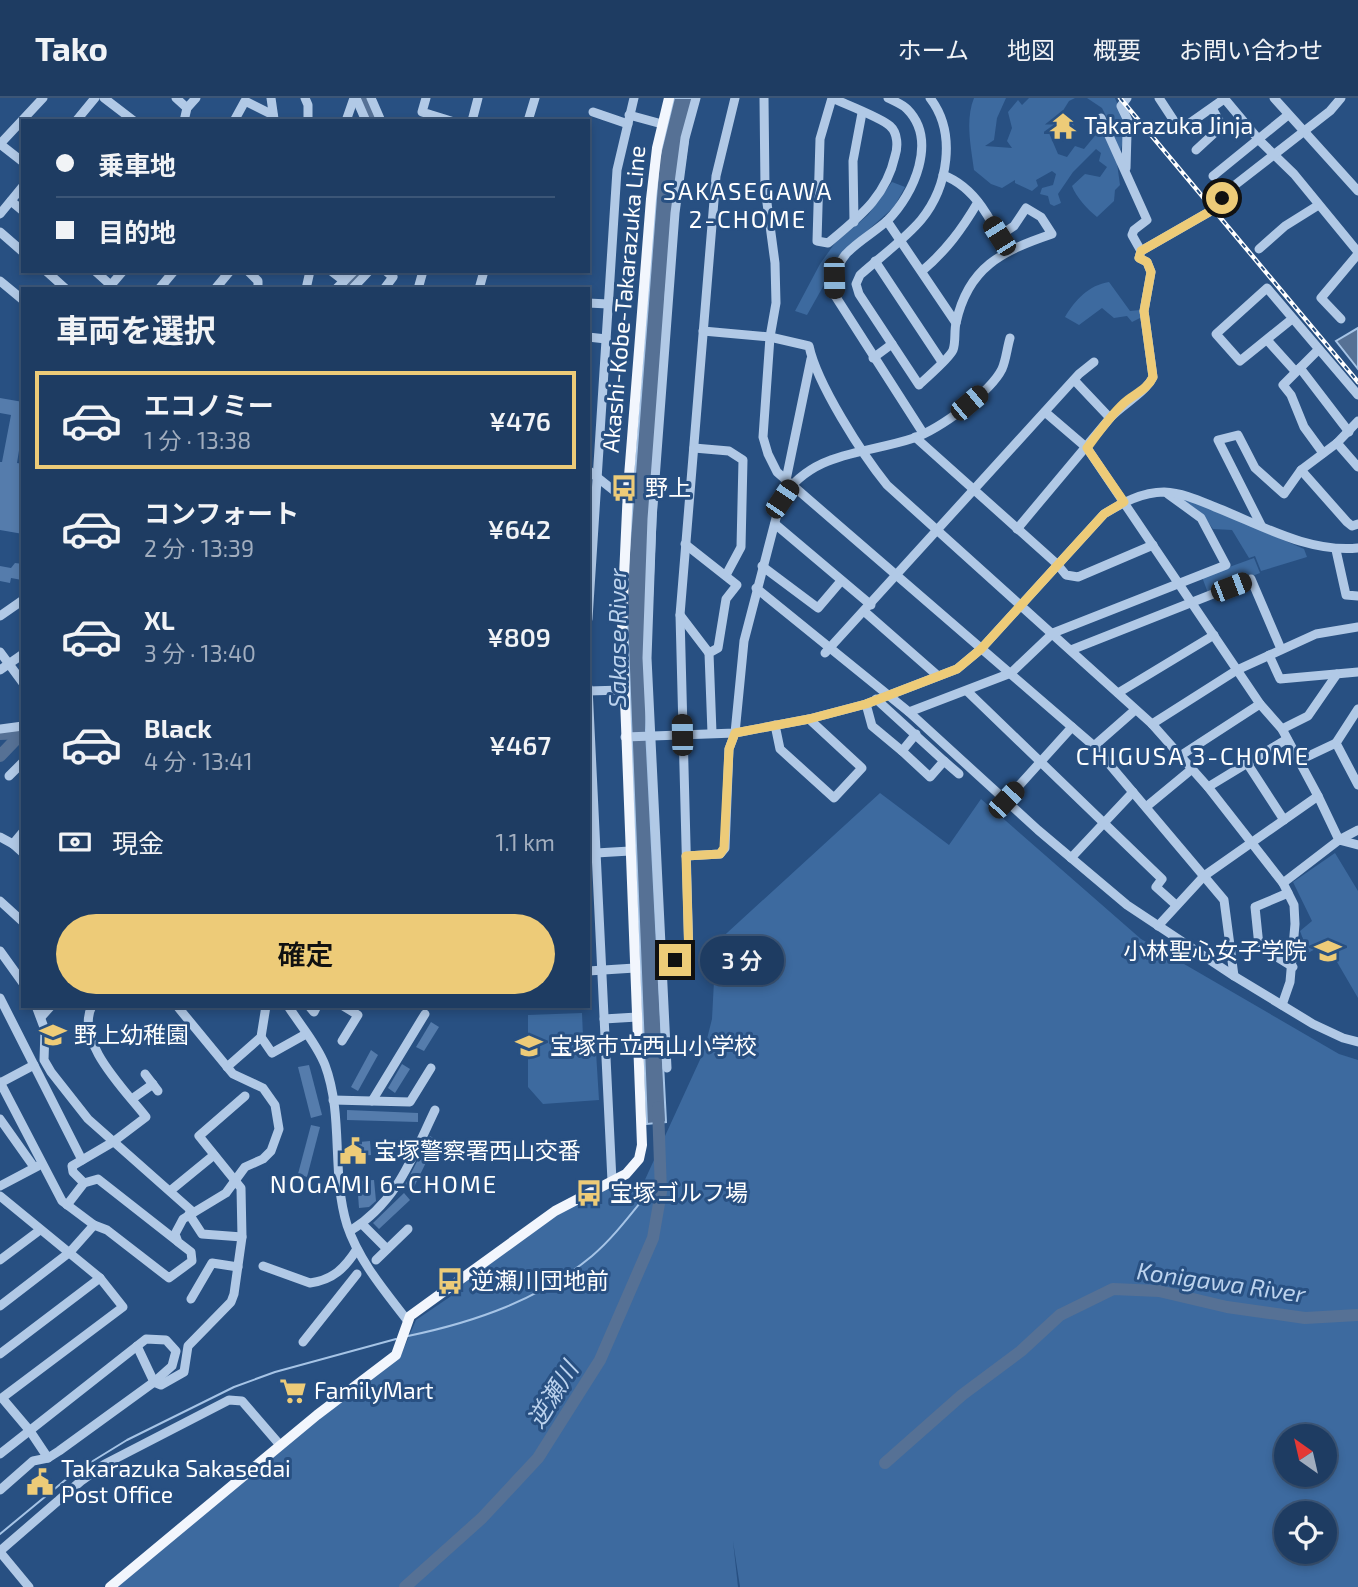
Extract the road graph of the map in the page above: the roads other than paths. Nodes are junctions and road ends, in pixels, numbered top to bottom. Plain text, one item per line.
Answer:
1 (43, 98) edge
2 (95, 98) edge
3 (104, 98) edge
4 (176, 98) edge
5 (197, 98) edge
6 (271, 98) edge
7 (305, 98) edge
8 (355, 98) edge
9 (371, 98) edge
10 (426, 98) edge
11 (478, 98) edge
12 (535, 98) edge
13 (634, 98) edge
14 (669, 98) edge
15 (696, 98) edge
16 (735, 98) edge
17 (764, 98) edge
18 (832, 98) edge
19 (888, 98) edge
20 (930, 98) edge
21 (1127, 98) edge
22 (1159, 98) edge
23 (1224, 98) edge
24 (1274, 98) edge
25 (1341, 98) edge
26 (187, 108) junction
27 (1212, 108) junction
28 (593, 112) dead end
29 (862, 113) junction
30 (1288, 115) junction
31 (274, 118) edge
32 (1101, 118) dead end
33 (23, 119) edge
34 (78, 119) edge
35 (131, 119) edge
36 (184, 119) edge
37 (235, 119) edge
38 (308, 119) edge
39 (347, 119) edge
40 (365, 119) edge
41 (380, 119) edge
42 (445, 119) edge
43 (473, 119) edge
44 (529, 119) edge
45 (629, 119) junction
46 (21, 122) edge
47 (662, 124) junction
48 (1303, 132) junction
49 (1259, 140) junction
50 (0, 144) edge
51 (1196, 150) dead end
52 (1274, 153) junction
53 (21, 160) edge
54 (943, 175) junction
55 (1213, 176) dead end
56 (1125, 177) junction
57 (21, 188) edge
58 (1358, 191) edge
59 (11, 201) junction
60 (978, 202) junction
61 (1317, 206) junction
62 (21, 209) edge
63 (0, 214) edge
64 (887, 221) junction
65 (854, 222) junction
66 (0, 232) edge
67 (999, 236) junction
68 (901, 239) junction
69 (1259, 249) dead end
70 (21, 250) edge
71 (1140, 250) junction
72 (1004, 252) junction
73 (1358, 253) edge
74 (875, 261) junction
75 (922, 271) junction
76 (48, 273) edge
77 (97, 273) edge
78 (172, 273) edge
79 (228, 273) edge
80 (334, 273) edge
81 (352, 273) edge
82 (367, 273) edge
83 (389, 273) edge
84 (0, 281) edge
85 (344, 281) junction
86 (64, 287) edge
87 (113, 287) edge
88 (161, 287) edge
89 (217, 287) edge
90 (338, 287) edge
91 (355, 287) edge
92 (385, 287) edge
93 (21, 298) edge
94 (590, 303) edge
95 (608, 304) junction
96 (1292, 319) junction
97 (1341, 319) dead end
98 (956, 323) junction
99 (703, 331) junction
100 (590, 337) edge
101 (770, 337) junction
102 (606, 338) junction
103 (1010, 338) dead end
104 (1268, 341) junction
105 (892, 344) junction
106 (1318, 350) junction
107 (812, 358) junction
108 (873, 358) junction
109 (942, 362) junction
110 (1094, 362) dead end
111 (1297, 369) junction
112 (1075, 381) junction
113 (1358, 395) edge
114 (1045, 412) junction
115 (1110, 418) junction
116 (1358, 421) edge
117 (1349, 432) junction
118 (919, 435) junction
119 (1337, 443) junction
120 (694, 448) junction
121 (1087, 448) junction
122 (862, 451) junction
123 (1323, 453) junction
124 (1358, 467) edge
125 (1301, 470) junction
126 (590, 471) edge
127 (597, 476) junction
128 (789, 482) junction
129 (974, 491) junction
130 (1166, 493) junction
131 (627, 501) junction
132 (1124, 502) junction
133 (591, 506) edge
134 (775, 524) junction
135 (1358, 524) edge
136 (1261, 525) junction
137 (1017, 529) junction
138 (938, 532) junction
139 (590, 538) edge
140 (685, 544) junction
141 (1153, 545) junction
142 (1358, 548) edge
143 (1336, 550) junction
144 (1057, 564) junction
145 (762, 566) junction
146 (726, 575) junction
147 (897, 576) junction
148 (841, 581) junction
149 (1179, 584) junction
150 (756, 588) junction
151 (1358, 596) edge
152 (21, 601) edge
153 (1191, 602) junction
154 (1020, 606) junction
155 (868, 608) junction
156 (680, 615) junction
157 (0, 616) edge
158 (1358, 627) edge
159 (1053, 634) junction
160 (1214, 635) junction
161 (981, 649) junction
162 (1282, 649) junction
163 (828, 650) junction
164 (1071, 650) junction
165 (0, 652) edge
166 (709, 653) junction
167 (21, 655) edge
168 (1269, 655) junction
169 (4, 667) edge
170 (1237, 670) junction
171 (1358, 672) edge
172 (1011, 673) junction
173 (1337, 674) junction
174 (938, 676) junction
175 (21, 681) edge
176 (590, 689) edge
177 (623, 690) junction
178 (967, 691) junction
179 (1118, 693) junction
180 (881, 697) junction
181 (866, 704) junction
182 (1260, 705) junction
183 (1358, 709) edge
184 (1135, 710) junction
185 (909, 712) junction
186 (809, 719) junction
187 (1152, 724) junction
188 (775, 725) junction
189 (21, 726) edge
190 (1072, 727) junction
191 (0, 729) edge
192 (1282, 729) junction
193 (590, 730) edge
194 (712, 733) junction
195 (735, 733) junction
196 (650, 734) junction
197 (916, 734) junction
198 (682, 735) junction
199 (625, 737) junction
200 (1287, 739) junction
201 (1336, 743) junction
202 (1094, 746) junction
203 (902, 751) junction
204 (1180, 756) junction
205 (1300, 760) junction
206 (944, 761) junction
207 (1042, 762) junction
208 (1247, 763) junction
209 (21, 764) edge
210 (1192, 769) junction
211 (959, 774) dead end
212 (9, 776) dead end
213 (1358, 785) edge
214 (1208, 787) junction
215 (1133, 792) junction
216 (1318, 796) junction
217 (1006, 800) junction
218 (1146, 807) junction
219 (1284, 820) junction
220 (1105, 822) junction
221 (1358, 830) edge
222 (21, 834) edge
223 (0, 837) edge
224 (1339, 841) junction
225 (1251, 843) junction
226 (13, 844) junction
227 (1358, 845) edge
228 (21, 851) edge
229 (630, 851) junction
230 (596, 853) junction
231 (686, 856) junction
232 (1071, 858) junction
233 (592, 871) edge
234 (1204, 876) junction
235 (1283, 883) junction
236 (1288, 893) junction
237 (0, 901) edge
238 (1176, 905) junction
239 (21, 920) edge
240 (1158, 926) junction
241 (598, 928) junction
242 (590, 929) edge
243 (0, 951) edge
244 (661, 962) junction
245 (1293, 967) junction
246 (635, 968) junction
247 (590, 971) edge
248 (601, 971) junction
249 (1234, 976) junction
250 (21, 980) edge
251 (0, 998) edge
252 (1282, 1005) junction
253 (37, 1008) edge
254 (49, 1008) edge
255 (92, 1008) edge
256 (179, 1008) edge
257 (266, 1008) edge
258 (289, 1008) edge
259 (347, 1008) edge
260 (425, 1014) dead end
261 (42, 1016) junction
262 (637, 1017) junction
263 (604, 1019) junction
264 (306, 1034) junction
265 (261, 1037) junction
266 (342, 1041) dead end
267 (1358, 1042) edge
268 (34, 1065) junction
269 (227, 1067) junction
270 (431, 1068) dead end
271 (667, 1068) dead end
272 (145, 1074) dead end
273 (0, 1082) edge
274 (245, 1096) dead end
275 (132, 1099) junction
276 (333, 1100) junction
277 (372, 1101) junction
278 (435, 1110) dead end
279 (0, 1119) edge
280 (113, 1142) junction
281 (214, 1155) junction
282 (82, 1160) junction
283 (39, 1166) junction
284 (612, 1181) junction
285 (84, 1183) junction
286 (236, 1183) junction
287 (0, 1186) edge
288 (170, 1191) junction
289 (0, 1196) edge
290 (67, 1205) junction
291 (4, 1208) edge
292 (191, 1213) junction
293 (362, 1224) junction
294 (94, 1225) junction
295 (408, 1229) dead end
296 (40, 1230) junction
297 (350, 1231) junction
298 (242, 1237) junction
299 (178, 1242) junction
300 (357, 1249) junction
301 (387, 1249) junction
302 (71, 1252) junction
303 (0, 1259) edge
304 (376, 1260) dead end
305 (263, 1266) dead end
306 (238, 1267) junction
307 (357, 1274) dead end
308 (336, 1276) junction
309 (100, 1278) junction
310 (347, 1286) junction
311 (191, 1299) dead end
312 (0, 1306) edge
313 (407, 1320) junction
314 (303, 1342) dead end
315 (137, 1346) junction
316 (0, 1354) edge
317 (155, 1382) junction
318 (0, 1387) edge
319 (1, 1401) edge
320 (30, 1431) junction
321 (280, 1446) junction
322 (0, 1454) edge
323 (48, 1458) junction
324 (0, 1490) edge
325 (0, 1552) edge
326 (29, 1587) edge
327 (110, 1587) edge

1 - 33 street
2 - 34 street
3 - 35 street
4 - 26 street
5 - 26 street
6 - 31 street
7 - 38 street
8 - 39 street
8 - 40 street
9 - 41 street
10 - 42 street
11 - 43 street
12 - 44 street
13 - 45 street
14 - 47 main road, Akashi-Kobe-Takarazuka Line
15 - 196 street
16 - 99 street
17 - 101 street
18 - 29 street
18 - 65 street
19 - 64 street
20 - 54 street
21 - 56 street
22 - 27 street
23 - 27 street
23 - 49 street
24 - 30 street
25 - 48 street
26 - 36 street
27 - 51 street
28 - 45 street
29 - 65 street
29 - 65 street
30 - 48 street
30 - 49 street
31 - 37 street
32 - 56 street
45 - 47 street
45 - 95 street
46 - 50 street
47 - 131 main road, Akashi-Kobe-Takarazuka Line
48 - 52 street
48 - 58 street
49 - 52 street
49 - 55 street
50 - 53 street
52 - 61 street
52 - 71 street
54 - 60 street
54 - 68 street
56 - 71 street
57 - 59 street
59 - 62 street
59 - 63 street
60 - 67 street
60 - 75 street
61 - 69 street
61 - 73 street
64 - 68 street
64 - 108 street
66 - 70 street
67 - 72 street
67 - 72 street
68 - 74 street
68 - 75 street
71 - 115 street
72 - 98 street
73 - 97 street
74 - 105 street
74 - 109 street
75 - 98 street
76 - 86 street
77 - 87 street
78 - 88 street
79 - 89 street
80 - 85 street
81 - 85 street
82 - 91 street
83 - 92 street
84 - 93 street
85 - 90 street
94 - 95 street
95 - 102 street
96 - 104 street
96 - 104 street
96 - 106 street
98 - 109 street
99 - 101 street
99 - 120 street
100 - 102 street
101 - 107 street
101 - 128 street
102 - 127 street
103 - 118 street
104 - 111 street
105 - 108 street
105 - 109 street
106 - 111 street
106 - 113 street
107 - 122 street
107 - 128 street
108 - 118 street
110 - 112 street
111 - 117 street
111 - 123 street
112 - 114 street
112 - 115 street
114 - 121 street
114 - 129 street
115 - 121 street
116 - 117 street
117 - 119 street
118 - 122 street
118 - 129 street
119 - 123 street
119 - 124 street
120 - 140 street
120 - 146 street
121 - 132 street
121 - 137 street
122 - 128 street
122 - 138 street
123 - 125 street
125 - 135 street
125 - 136 street
126 - 127 street
127 - 131 street
127 - 133 street
128 - 134 street
128 - 147 street
129 - 137 street
129 - 138 street
130 - 132 street
130 - 136 street
130 - 149 street
131 - 177 main road, Akashi-Kobe-Takarazuka Line
132 - 141 street
132 - 144 street
133 - 139 street
134 - 145 street
134 - 148 street
136 - 143 street
137 - 144 street
138 - 147 street
138 - 154 street
140 - 146 street
140 - 156 street
141 - 144 street
141 - 149 street
142 - 143 street
143 - 151 street
144 - 154 street
145 - 148 street
145 - 150 street
146 - 166 street
147 - 155 street
147 - 161 street
148 - 155 street
149 - 153 street
149 - 159 street
150 - 163 street
150 - 195 street
152 - 157 street
153 - 160 street
153 - 162 street
153 - 164 street
154 - 159 street
154 - 161 street
155 - 163 street
155 - 174 street
156 - 166 street
156 - 198 street
158 - 162 street
159 - 164 street
159 - 172 street
160 - 170 street
160 - 179 street
161 - 172 street
161 - 174 street
162 - 168 street
163 - 180 street
164 - 179 street
165 - 169 street
166 - 194 street
167 - 169 street
168 - 170 street
168 - 173 street
169 - 175 street
170 - 182 street
170 - 187 street
171 - 173 street
172 - 178 street
172 - 190 street
173 - 192 street
174 - 180 street
176 - 177 street
177 - 199 main road, Akashi-Kobe-Takarazuka Line
178 - 185 street
178 - 207 street
179 - 184 street
180 - 181 street
180 - 185 street
180 - 197 street
181 - 186 street
181 - 203 street
182 - 192 street
182 - 204 street
183 - 201 street
184 - 187 street
184 - 202 street
185 - 217 street
186 - 188 street
186 - 188 street
187 - 204 street
188 - 195 street
189 - 191 street
190 - 202 street
190 - 207 street
192 - 200 street
193 - 230 street
194 - 195 street
194 - 198 street
195 - 231 street
196 - 198 street
196 - 199 street
196 - 244 street
197 - 203 street
197 - 206 street
198 - 231 street
199 - 229 main road, Akashi-Kobe-Takarazuka Line
200 - 205 street
200 - 208 street
201 - 205 street
201 - 213 street
202 - 215 street
203 - 206 street
204 - 210 street
205 - 216 street
206 - 211 street
207 - 217 street
207 - 220 street
208 - 214 street
208 - 219 street
209 - 212 street
210 - 214 street
210 - 218 street
214 - 225 street
215 - 218 street
215 - 220 street
216 - 219 street
216 - 224 street
217 - 232 street
218 - 234 street
219 - 225 street
220 - 232 street
220 - 238 street
221 - 224 street
222 - 226 street
223 - 226 street
224 - 227 street
224 - 235 street
225 - 234 street
225 - 235 street
226 - 228 street
229 - 230 street
229 - 246 main road, Akashi-Kobe-Takarazuka Line
230 - 233 street
231 - 244 street
232 - 240 street
233 - 241 street
234 - 238 street
234 - 249 street
235 - 236 street
236 - 245 street
236 - 245 street
237 - 239 street
238 - 240 street
240 - 249 street
241 - 242 street
241 - 248 street
243 - 250 street
244 - 271 street
245 - 252 street
246 - 248 street
246 - 262 main road, Akashi-Kobe-Takarazuka Line
247 - 248 street
248 - 263 street
249 - 252 street
251 - 268 street
252 - 267 street
253 - 261 street
254 - 261 street
255 - 275 street
256 - 269 street
257 - 265 street
258 - 264 street
259 - 266 street
260 - 277 street
261 - 280 street
262 - 263 street
262 - 284 main road, Akashi-Kobe-Takarazuka Line
263 - 284 street
264 - 265 street
264 - 276 street
265 - 269 street
268 - 273 street
268 - 282 street
269 - 286 street
270 - 277 street
272 - 275 street
273 - 283 street
274 - 281 street
275 - 280 street
276 - 277 street
276 - 297 street
278 - 293 street
279 - 283 street
280 - 282 street
280 - 288 street
281 - 286 street
281 - 288 street
282 - 285 street
283 - 287 street
283 - 290 street
284 - 313 main road, Akashi-Kobe-Takarazuka Line
285 - 290 street
285 - 299 street
286 - 292 street
286 - 298 street
288 - 292 street
289 - 291 street
290 - 294 street
291 - 296 street
292 - 298 street
292 - 299 street
293 - 297 street
293 - 301 street
294 - 299 street
294 - 302 street
295 - 301 street
296 - 302 street
296 - 303 street
297 - 300 street
298 - 306 street
300 - 308 street
300 - 313 street
301 - 304 street
302 - 309 street
302 - 312 street
305 - 308 street
306 - 311 street
306 - 317 street
307 - 310 street
308 - 310 street
309 - 316 street
309 - 319 street
310 - 314 street
313 - 321 main road
315 - 317 street
315 - 317 street
315 - 320 street
317 - 323 street
318 - 319 street
319 - 320 street
320 - 322 street
320 - 323 street
321 - 325 street
321 - 327 main road
323 - 324 street
325 - 326 street

